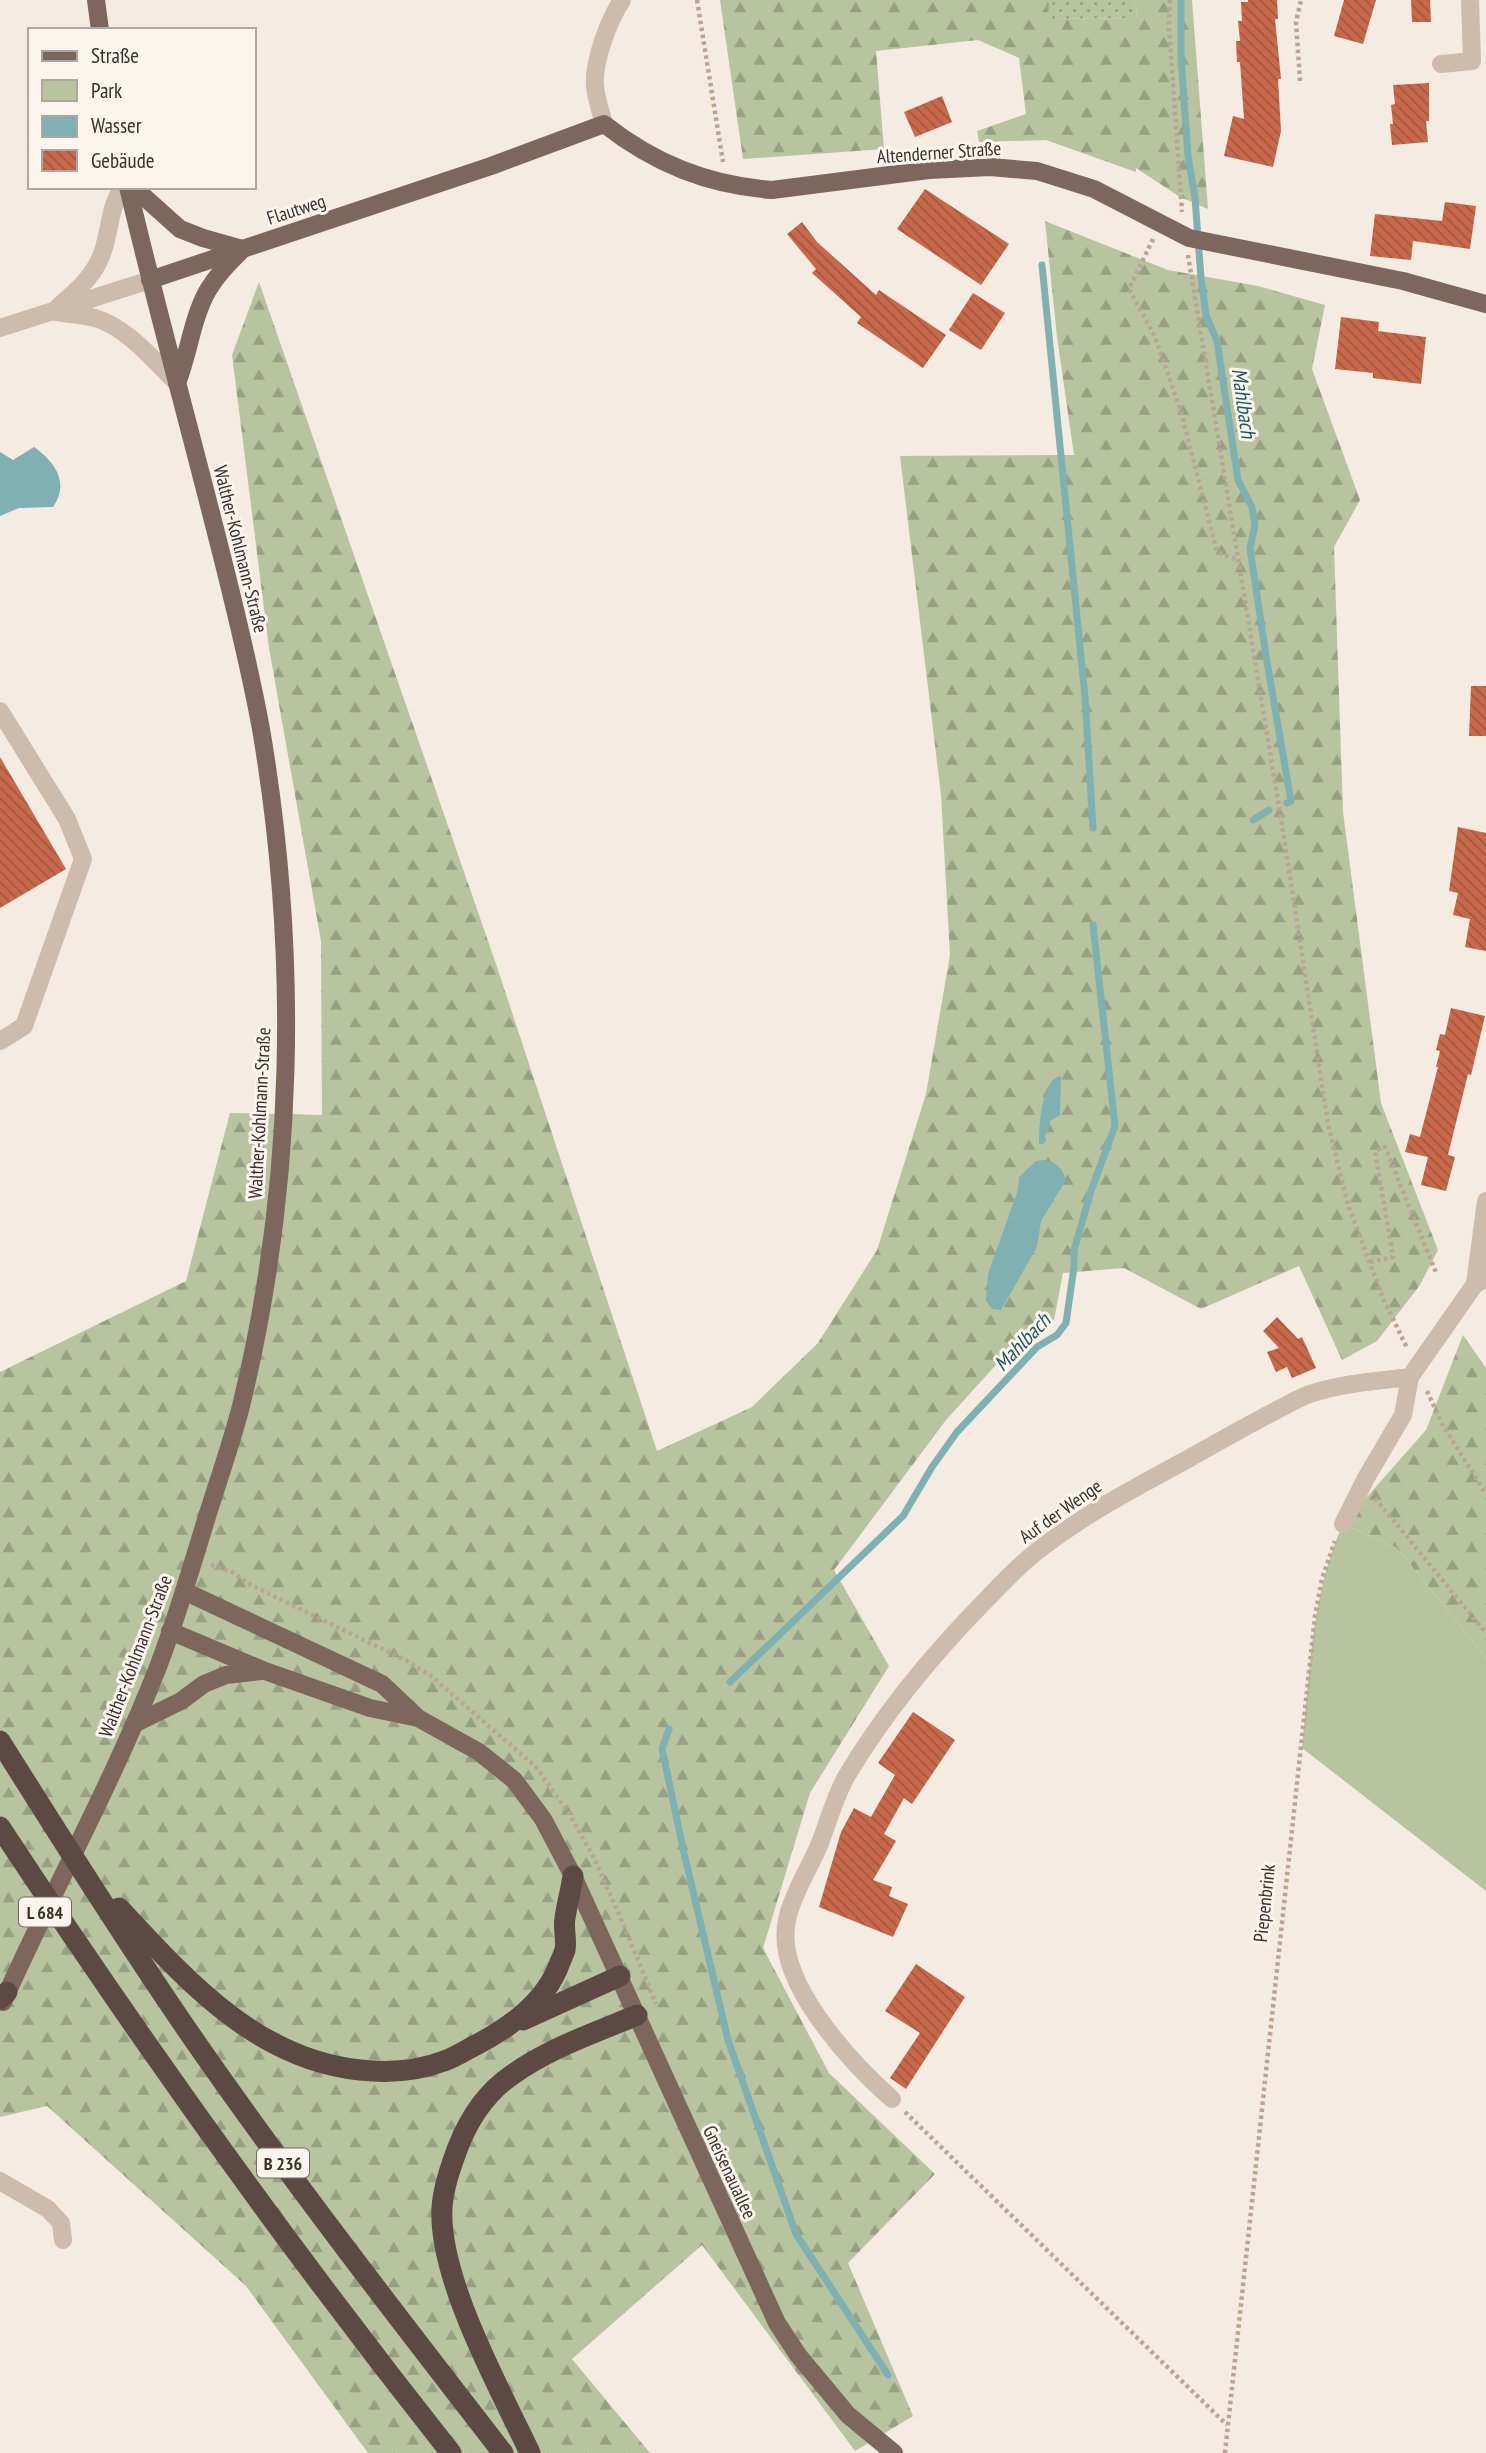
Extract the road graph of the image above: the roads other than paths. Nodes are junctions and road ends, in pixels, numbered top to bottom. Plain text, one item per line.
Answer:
1 (96, 0) edge
2 (622, 0) edge
3 (1470, 0) edge
4 (100, 28) edge
5 (1441, 64) dead end
6 (604, 124) junction
7 (126, 189) edge
8 (128, 189) edge
9 (130, 189) edge
10 (242, 249) junction
11 (150, 281) junction
12 (1486, 304) edge
13 (53, 312) junction
14 (0, 328) edge
15 (177, 383) junction
16 (0, 711) edge
17 (0, 1041) edge
18 (1486, 1201) edge
19 (1481, 1282) edge
20 (1417, 1382) junction
21 (1343, 1524) road end
22 (184, 1591) junction
23 (170, 1631) junction
24 (265, 1671) junction
25 (418, 1718) junction
26 (134, 1724) junction
27 (0, 1741) edge
28 (0, 1827) edge
29 (0, 1849) edge
30 (77, 1863) junction
31 (573, 1877) junction
32 (38, 1886) junction
33 (620, 1976) junction
34 (2, 2000) edge
35 (637, 2015) junction
36 (512, 2025) junction
37 (892, 2099) road end
38 (0, 2181) edge
39 (63, 2240) dead end
40 (451, 2453) edge
41 (503, 2453) edge
42 (530, 2453) edge
43 (894, 2453) edge

1 - 4 main road
2 - 6 street
3 - 5 street
6 - 10 main road, Flautweg
6 - 12 main road, Altenderner Straße
7 - 13 street
8 - 11 main road, Walther-Kohlmann-Straße / L 684
9 - 10 main road
10 - 11 main road, Flautweg
10 - 15 main road
11 - 13 street, Flautweg
11 - 15 main road, Walther-Kohlmann-Straße / L 684
13 - 14 street, Flautweg
13 - 15 street
15 - 22 main road, Walther-Kohlmann-Straße / L 684
16 - 17 street
18 - 19 street
19 - 20 street
20 - 21 street
20 - 37 street, Auf der Wenge
22 - 23 main road, Walther-Kohlmann-Straße / L 684
22 - 25 main road
23 - 24 main road
23 - 26 main road, Walther-Kohlmann-Straße / L 684
24 - 25 main road
24 - 26 main road
25 - 31 main road, Gneisenauallee
26 - 34 main road, Walther-Kohlmann-Straße / L 684
27 - 30 highway, B 236
28 - 32 highway, B 236
29 - 32 highway
30 - 36 highway
30 - 41 highway, B 236
31 - 33 main road, Gneisenauallee
31 - 36 highway
32 - 40 highway, B 236
33 - 35 main road, Gneisenauallee
33 - 36 highway
35 - 42 highway
35 - 43 main road, Gneisenauallee
38 - 39 street

